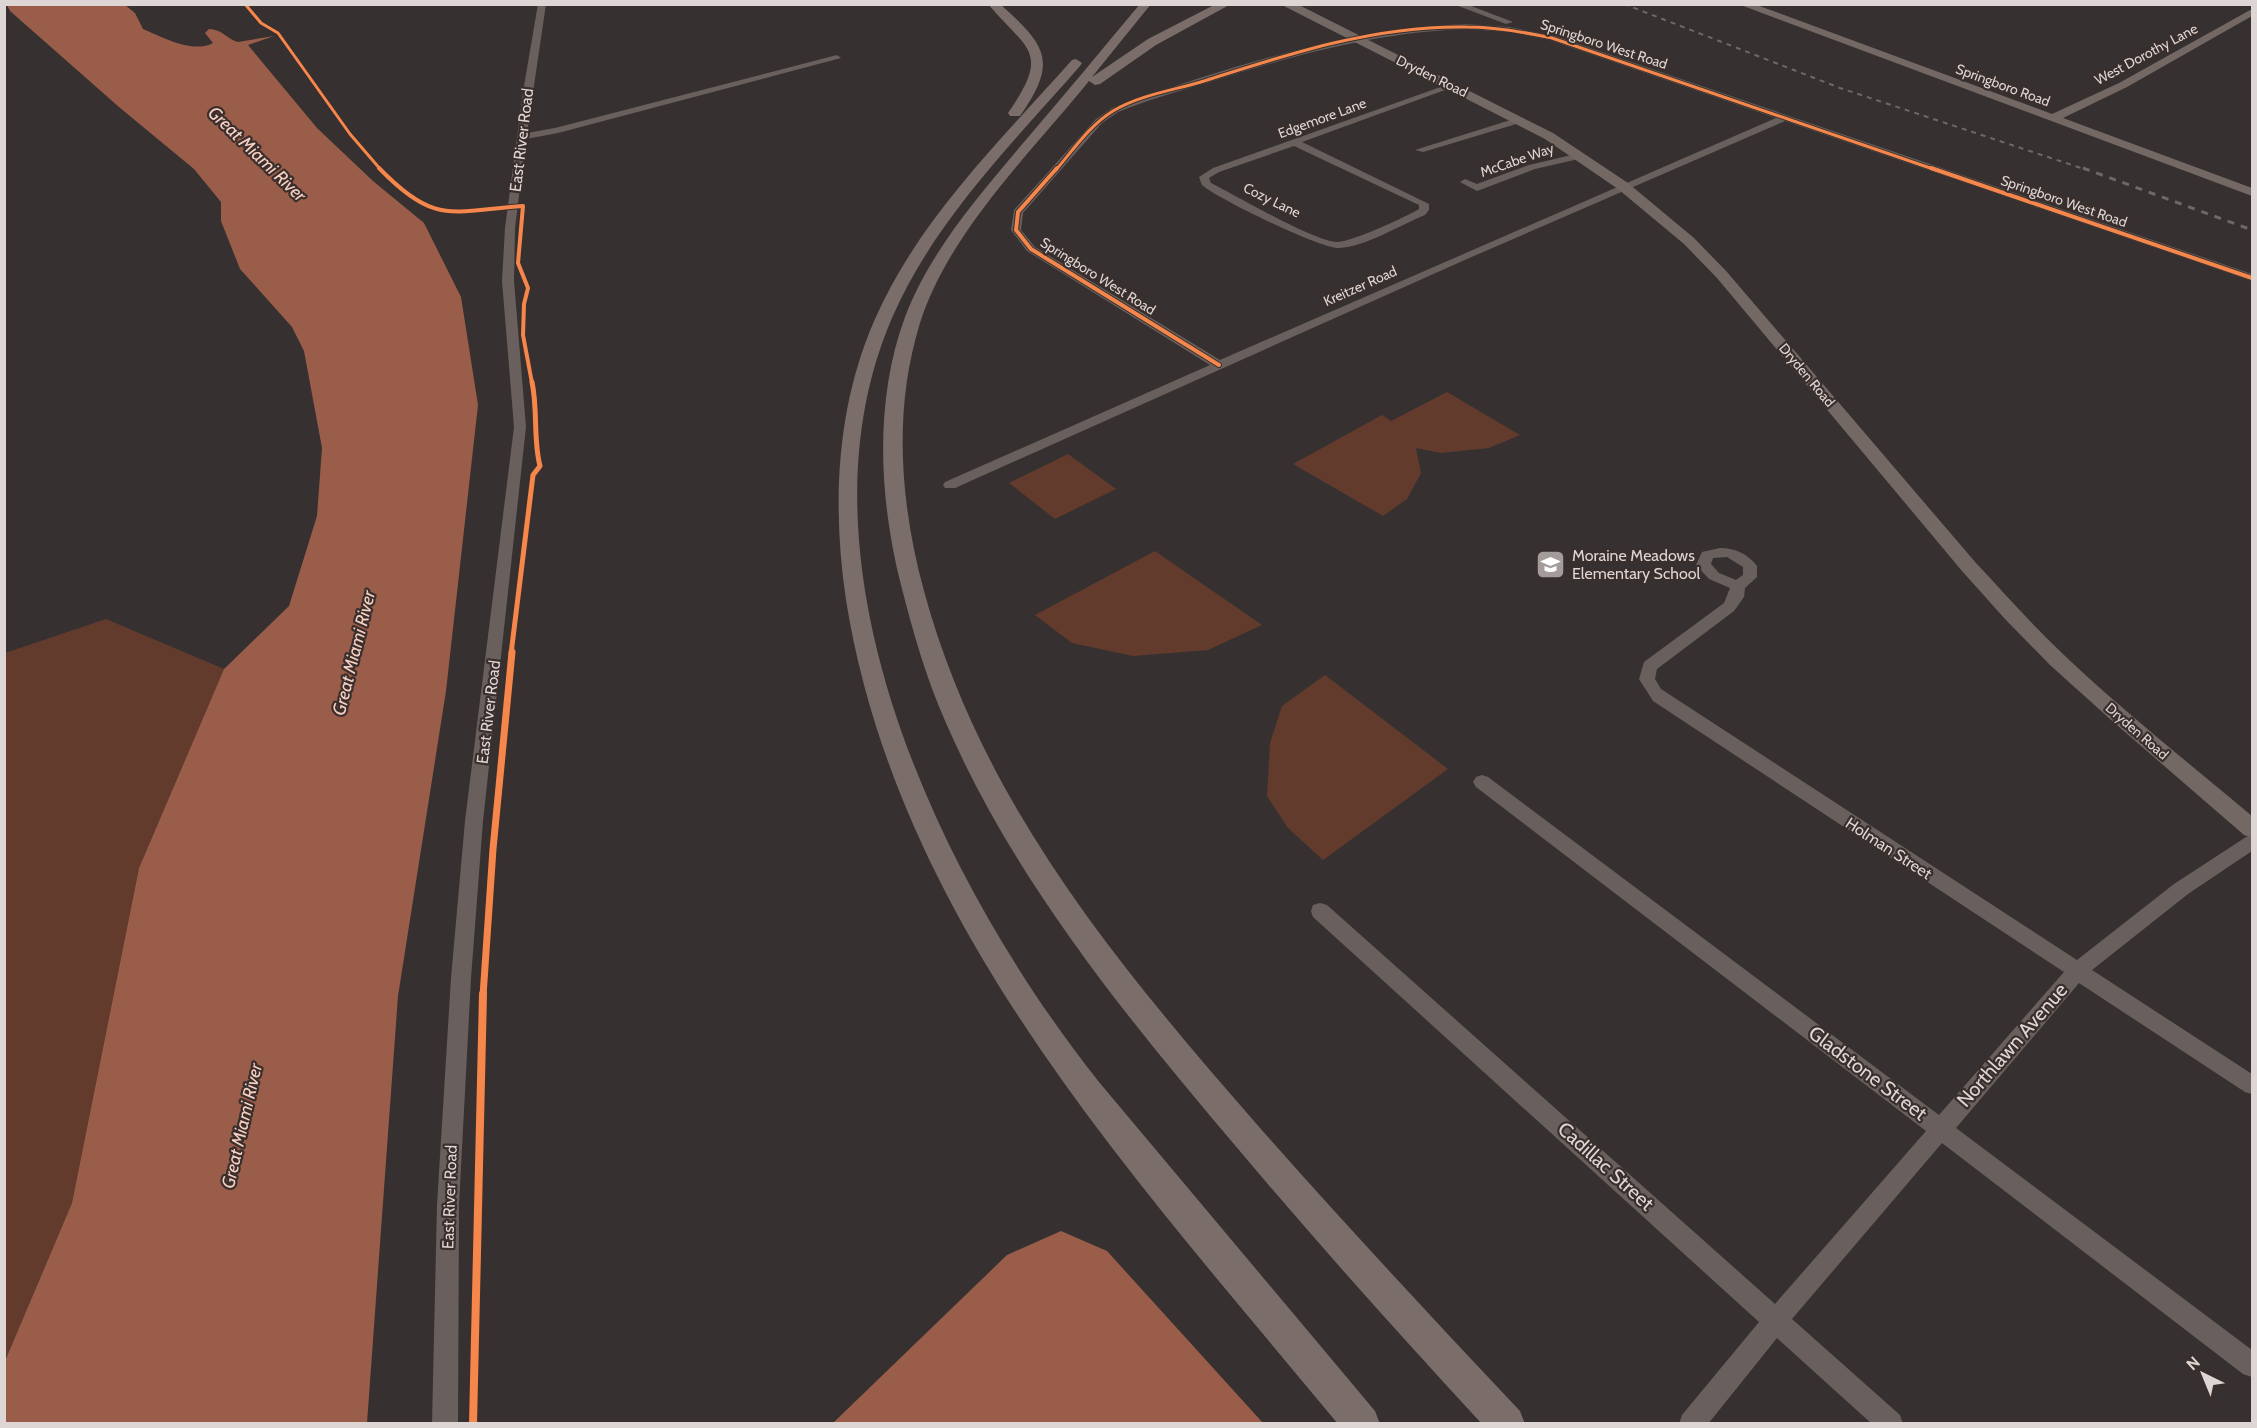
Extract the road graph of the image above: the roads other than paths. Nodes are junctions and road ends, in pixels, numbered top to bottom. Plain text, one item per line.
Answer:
1 (542, 4) edge
2 (993, 4) edge
3 (1126, 4) edge
4 (1146, 4) edge
5 (1285, 4) edge
6 (1743, 4) edge
7 (1225, 5) edge
8 (1295, 6) edge
9 (1452, 12) edge
10 (2253, 12) edge
11 (1552, 38) junction
12 (1358, 39) junction
13 (837, 58) dead end
14 (1452, 86) junction
15 (1784, 118) junction
16 (2052, 119) junction
17 (1520, 120) junction
18 (1044, 126) junction
19 (521, 137) junction
20 (1294, 142) junction
21 (1420, 150) dead end
22 (1580, 156) junction
23 (1203, 178) joint
24 (1465, 182) dead end
25 (1623, 186) junction
26 (2253, 192) edge
27 (947, 213) junction
28 (2253, 278) edge
29 (1219, 365) junction
30 (950, 485) dead end
31 (1738, 586) dead end
32 (1482, 782) dead end
33 (2253, 829) edge
34 (2253, 842) edge
35 (1320, 911) dead end
36 (2078, 969) junction
37 (2253, 1085) edge
38 (1941, 1128) junction
39 (1777, 1319) junction
40 (2253, 1365) edge
41 (445, 1424) edge
42 (1362, 1424) edge
43 (1507, 1424) edge
44 (1690, 1424) edge
45 (1892, 1424) edge

1 - 19 street, East River Road
2 - 27 highway
3 - 27 highway
4 - 18 highway
5 - 8 main road, Dryden Road
6 - 16 main road, Springboro Road
7 - 18 highway
8 - 12 main road, Dryden Road
9 - 11 street
9 - 11 street, Springboro West Road
9 - 12 street, Springboro West Road
10 - 16 main road, West Dorothy Lane
11 - 15 street, Springboro West Road
12 - 14 main road, Dryden Road
12 - 29 street, Springboro West Road
13 - 19 street
14 - 17 main road, Dryden Road
14 - 20 street, Edgemore Lane
15 - 25 street, Kreitzer Road
15 - 28 street, Springboro West Road
16 - 26 main road, Springboro Road
17 - 21 street
17 - 22 main road, Dryden Road
18 - 43 highway
19 - 41 street, East River Road
20 - 23 street, Edgemore Lane
20 - 23 street, Cozy Lane
22 - 24 street, McCabe Way
22 - 25 main road, Dryden Road
25 - 29 street, Kreitzer Road
25 - 33 main road, Dryden Road
27 - 42 highway
29 - 30 street, Kreitzer Road
31 - 36 street, Holman Street
32 - 38 street, Gladstone Street
34 - 36 street, Northlawn Avenue
35 - 39 street, Cadillac Street
36 - 37 street, Holman Street
36 - 38 street, Northlawn Avenue
38 - 39 street, Northlawn Avenue
38 - 40 street, Gladstone Street
39 - 44 street, Northlawn Avenue
39 - 45 street, Cadillac Street

